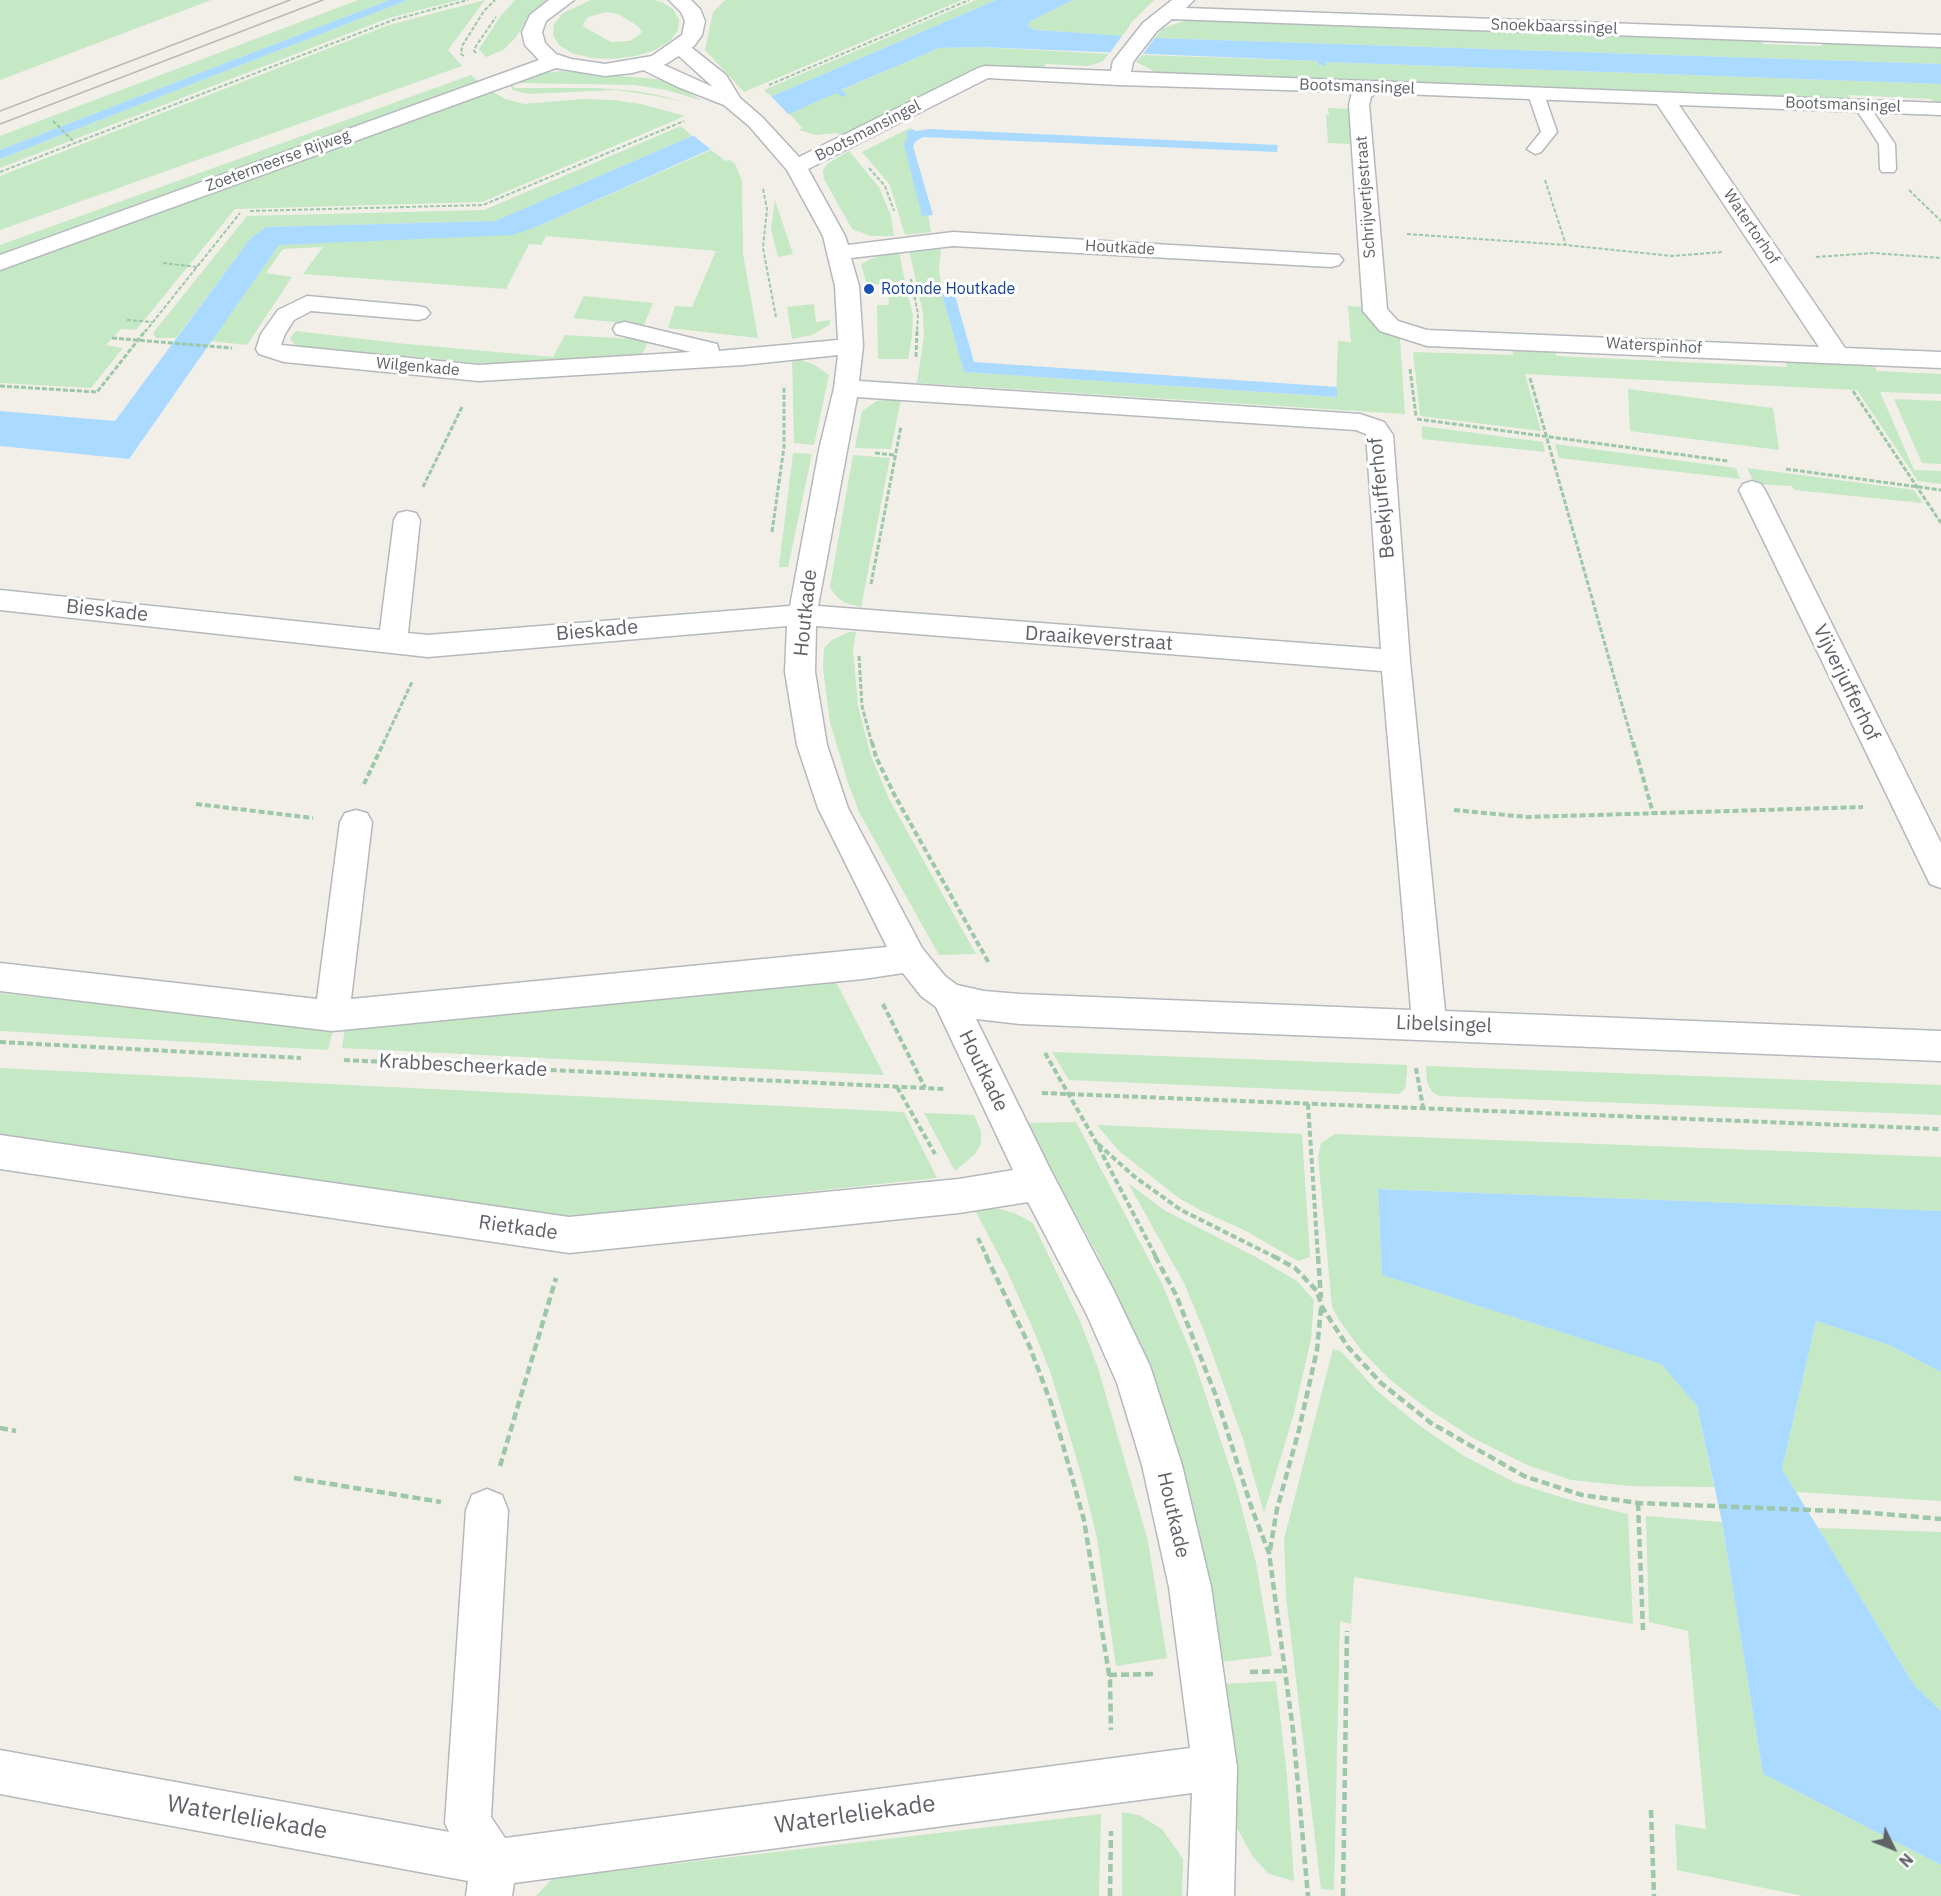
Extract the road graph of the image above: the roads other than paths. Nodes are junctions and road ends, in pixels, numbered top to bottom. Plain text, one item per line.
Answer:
1 (564, 0) edge
2 (710, 0) edge
3 (1184, 0) edge
4 (685, 4) edge
5 (1168, 13) junction
6 (1941, 41) edge
7 (680, 48) junction
8 (519, 51) junction
9 (556, 61) junction
10 (646, 64) junction
11 (1121, 70) junction
12 (1371, 87) junction
13 (1536, 94) junction
14 (387, 99) dead end
15 (1664, 99) junction
16 (733, 102) junction
17 (1862, 106) junction
18 (1941, 109) edge
19 (1535, 149) road end
20 (796, 167) junction
21 (1888, 169) road end
22 (838, 253) junction
23 (1331, 260) dead end
24 (0, 263) edge
25 (1376, 310) joint
26 (418, 313) dead end
27 (625, 329) dead end
28 (851, 346) junction
29 (1832, 354) junction
30 (743, 357) junction
31 (1941, 360) edge
32 (846, 388) junction
33 (1752, 490) dead end
34 (407, 520) road end
35 (0, 600) edge
36 (802, 615) junction
37 (393, 641) junction
38 (1396, 661) junction
39 (351, 822) road end
40 (1941, 875) edge
41 (910, 958) junction
42 (0, 977) edge
43 (948, 998) junction
44 (332, 1016) junction
45 (1429, 1024) junction
46 (1941, 1046) edge
47 (0, 1152) edge
48 (1038, 1183) junction
49 (487, 1510) road end
50 (1215, 1767) junction
51 (0, 1772) edge
52 (491, 1880) edge
53 (1211, 1896) edge

1 - 8 street
2 - 4 street
3 - 5 street
4 - 7 street
5 - 6 street, Snoekbaarssingel
5 - 11 street
7 - 10 street
7 - 16 street, Houtkade
8 - 9 street
8 - 14 street
9 - 10 street
9 - 24 street, Zoetermeerse Rijweg
10 - 16 street, Houtkade
11 - 12 street, Bootsmansingel
11 - 20 street, Bootsmansingel
12 - 13 street, Bootsmansingel
12 - 25 street, Schrijvertjestraat
13 - 15 street, Bootsmansingel
13 - 19 lane
15 - 17 street, Bootsmansingel
15 - 29 street, Watertorhof
16 - 20 street, Houtkade
17 - 18 street, Bootsmansingel
17 - 21 lane
20 - 22 street, Houtkade
22 - 23 street, Houtkade
22 - 28 street, Houtkade
25 - 29 street, Waterspinhof
26 - 30 street, Wilgenkade
27 - 30 street, Wilgenkade
28 - 30 street, Wilgenkade
28 - 32 street, Houtkade
29 - 31 street, Waterspinhof
32 - 36 street, Houtkade
32 - 38 street, Beekjufferhof
33 - 40 street, Vijverjufferhof
34 - 37 street
35 - 37 street, Bieskade
36 - 37 street, Bieskade
36 - 38 street, Draaikeverstraat
36 - 41 street, Houtkade
38 - 45 street, Beekjufferhof
39 - 44 street
41 - 43 street, Houtkade
41 - 44 street
42 - 44 street
43 - 45 street, Libelsingel
43 - 48 street, Houtkade
45 - 46 street, Libelsingel
47 - 48 street, Rietkade
48 - 50 street, Houtkade
49 - 52 street
50 - 52 street, Waterleliekade
50 - 53 street, Houtkade
51 - 52 street, Waterleliekade

